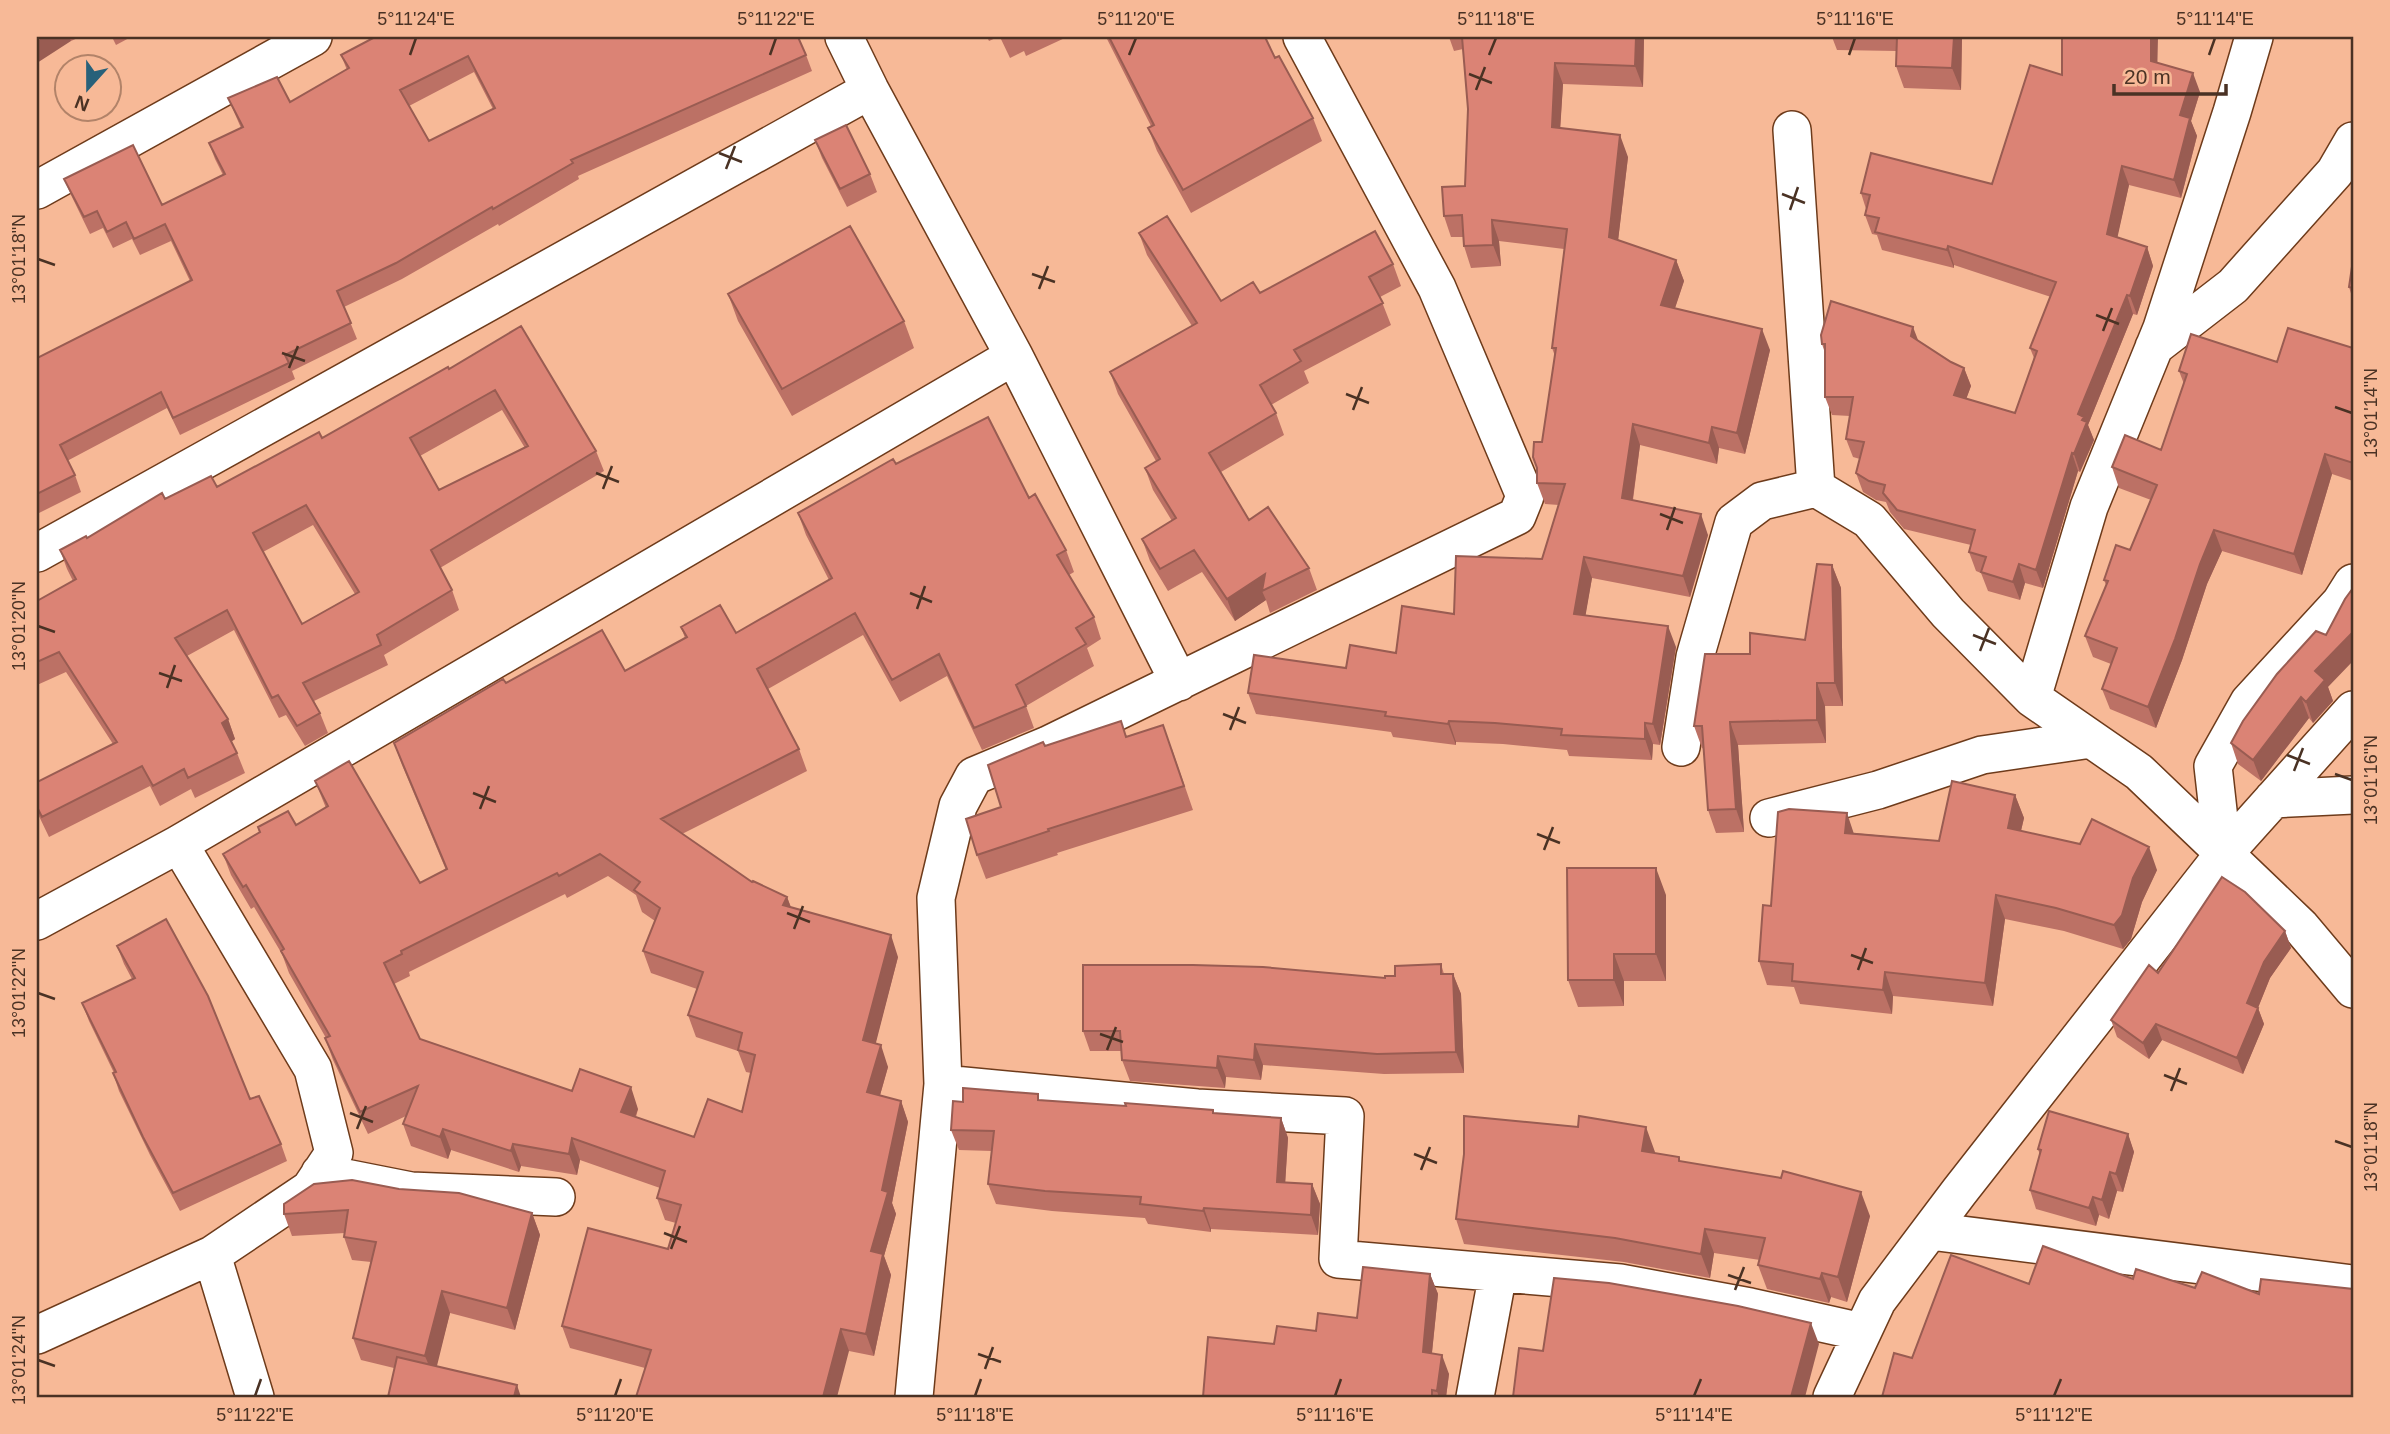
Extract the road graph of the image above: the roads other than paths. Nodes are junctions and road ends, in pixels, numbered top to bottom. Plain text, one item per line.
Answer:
1 (313, 37) edge
2 (844, 37) edge
3 (1302, 37) edge
4 (2255, 37) edge
5 (870, 90) junction
6 (1792, 130) dead end
7 (2353, 141) edge
8 (37, 190) edge
9 (2154, 347) junction
10 (1014, 356) junction
11 (1816, 488) junction
12 (37, 554) edge
13 (2353, 583) edge
14 (1179, 682) junction
15 (2032, 698) junction
16 (2353, 710) edge
17 (2091, 740) junction
18 (1681, 747) dead end
19 (2353, 795) edge
20 (2273, 799) junction
21 (1769, 818) dead end
22 (179, 844) junction
23 (2223, 855) junction
24 (37, 921) edge
25 (2353, 989) edge
26 (943, 1084) junction
27 (320, 1173) junction
28 (556, 1197) dead end
29 (1930, 1231) junction
30 (212, 1255) junction
31 (1498, 1273) junction
32 (2353, 1284) edge
33 (1862, 1332) junction
34 (37, 1335) edge
35 (255, 1397) edge
36 (914, 1397) edge
37 (1475, 1397) edge
38 (1832, 1397) edge

1 - 8 street
2 - 5 street
3 - 14 street
4 - 9 street
5 - 10 street
5 - 12 street
6 - 11 street
7 - 9 street
9 - 15 street
10 - 14 street
10 - 22 street
11 - 15 street
11 - 18 street
13 - 23 street
14 - 26 street
15 - 17 street
16 - 20 street
17 - 21 street
17 - 23 street
19 - 20 street
20 - 23 street
22 - 24 street
22 - 27 street
23 - 25 street
23 - 29 street
26 - 31 street
26 - 36 street
27 - 28 street
27 - 30 street
29 - 32 street
29 - 33 street
30 - 34 street
30 - 35 street
31 - 33 street
31 - 37 street
33 - 38 street

